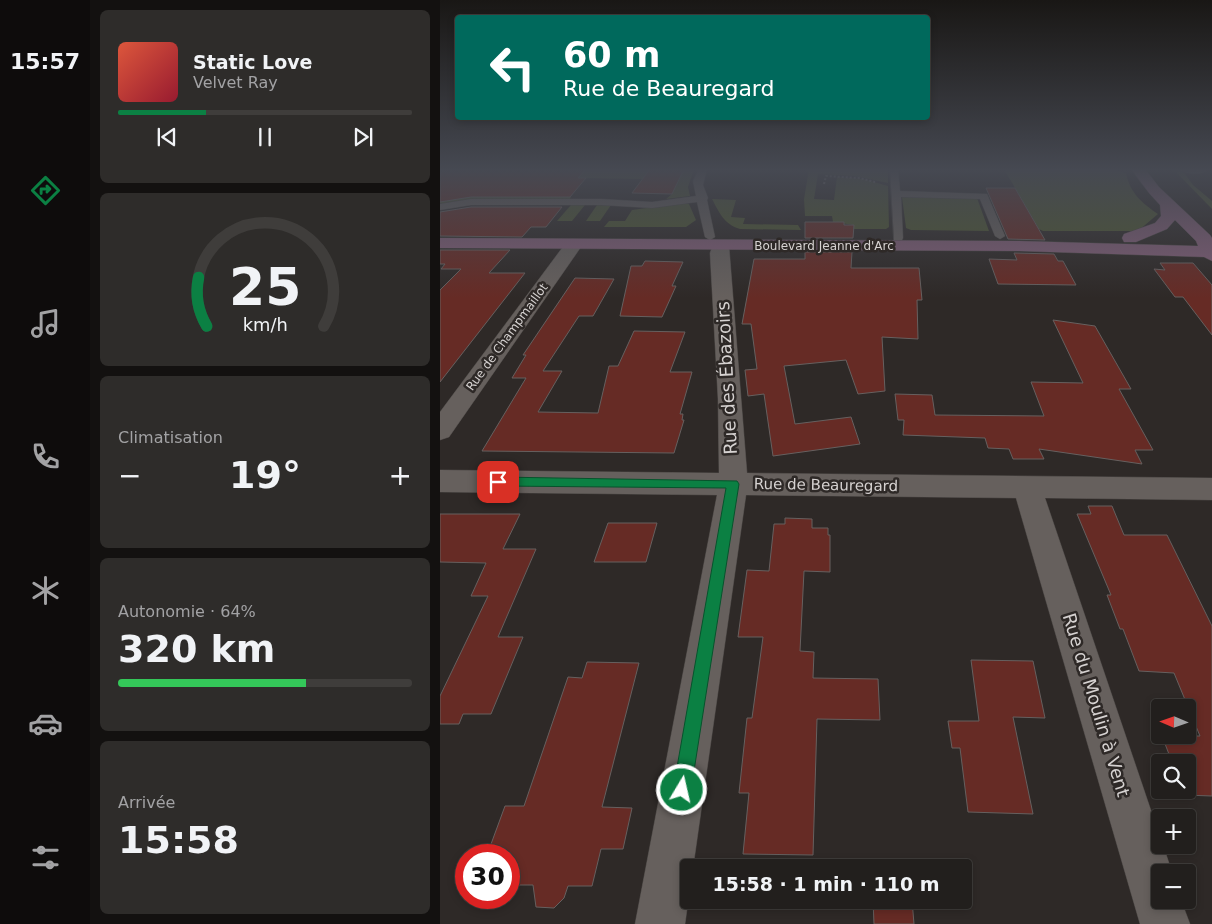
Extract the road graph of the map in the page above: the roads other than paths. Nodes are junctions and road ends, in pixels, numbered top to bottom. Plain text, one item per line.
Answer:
1 (707, 212) edge
2 (897, 212) edge
3 (990, 212) edge
4 (1168, 212) edge
5 (1176, 212) edge
6 (440, 234) edge
7 (1000, 236) junction
8 (898, 238) junction
9 (1130, 238) junction
10 (715, 241) junction
11 (440, 242) edge
12 (574, 244) junction
13 (1210, 247) edge
14 (440, 431) edge
15 (440, 481) edge
16 (733, 484) junction
17 (1027, 487) junction
18 (1212, 489) edge
19 (660, 924) edge
20 (1165, 924) edge

1 - 10 lane
2 - 8 lane
3 - 7 lane
4 - 9 main road
5 - 13 main road
6 - 10 main road, Boulevard Jeanne d'Arc
7 - 8 main road, Boulevard Jeanne d'Arc
7 - 9 main road, Boulevard Jeanne d'Arc
8 - 10 main road, Boulevard Jeanne d'Arc
9 - 13 main road, Boulevard Jeanne d'Arc
10 - 12 main road, Boulevard Jeanne d'Arc
10 - 13 main road, Boulevard Jeanne d'Arc
10 - 16 street, Rue des Ébazoirs
11 - 12 main road, Boulevard Jeanne d'Arc
12 - 14 street, Rue de Champmaillot
15 - 16 street, Rue de Beauregard
16 - 17 street, Rue de Beauregard
16 - 19 street, Rue des Ébazoirs
17 - 18 street, Rue de Beauregard
17 - 20 street, Rue du Moulin à Vent

